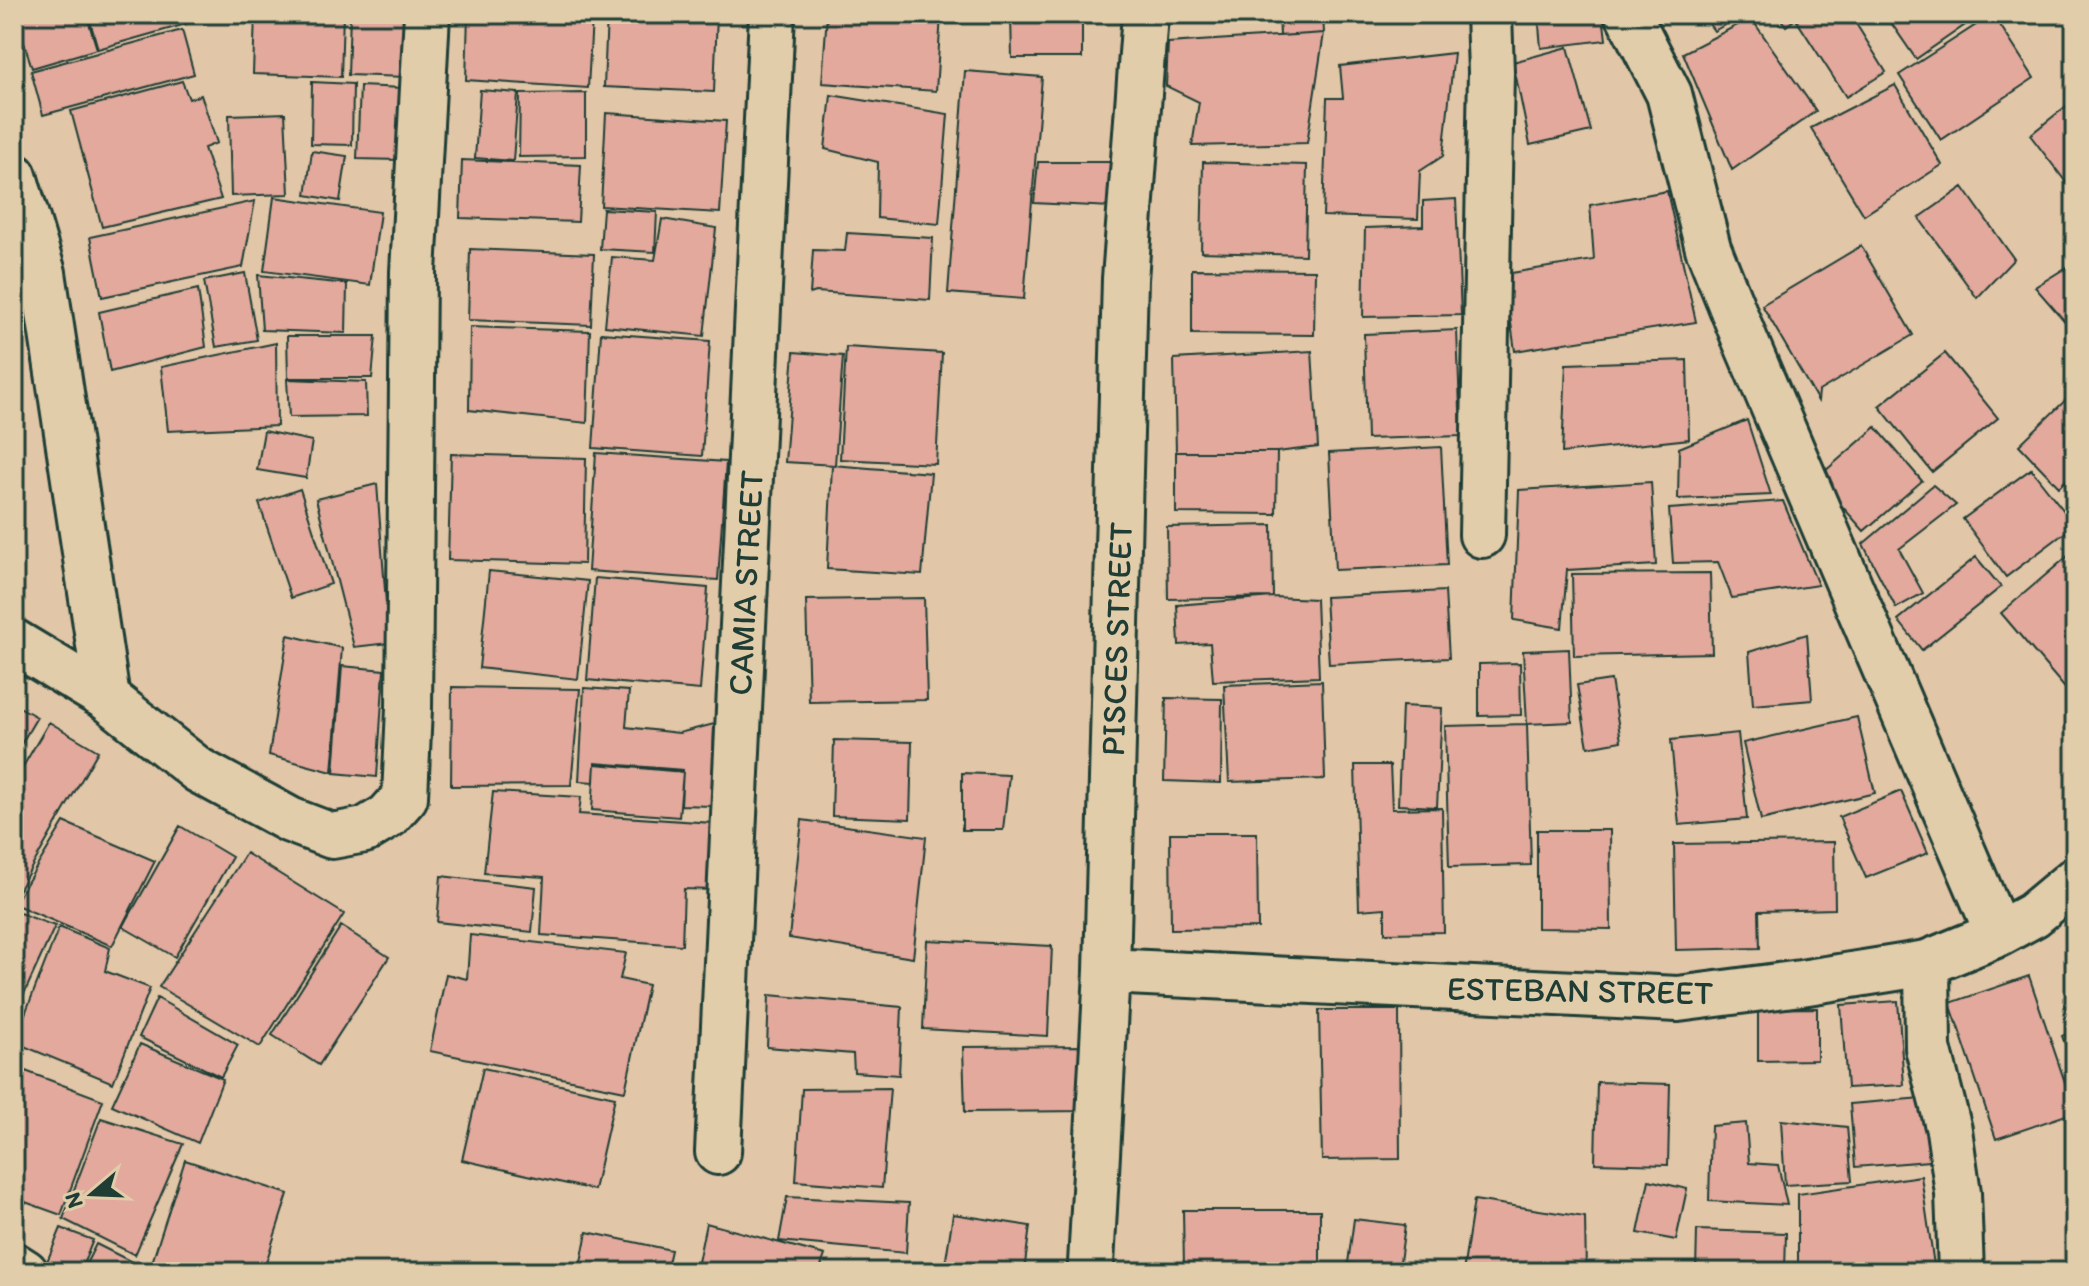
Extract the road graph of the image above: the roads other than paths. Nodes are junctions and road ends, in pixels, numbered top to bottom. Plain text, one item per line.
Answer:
1 (427, 14) edge
2 (772, 14) edge
3 (1145, 14) edge
4 (1489, 14) edge
5 (1628, 14) edge
6 (14, 176) edge
7 (1482, 535) dead end
8 (14, 642) edge
9 (107, 698) junction
10 (2075, 880) edge
11 (1998, 934) junction
12 (1927, 963) junction
13 (1107, 971) junction
14 (718, 1152) dead end
15 (1091, 1264) dead end
16 (14, 1265) edge
17 (25, 1272) edge
18 (1961, 1272) edge

1 - 9 street
2 - 14 street, CAMIA STREET
3 - 13 street, PISCES STREET
4 - 7 street
5 - 11 street
6 - 9 street
8 - 9 street
10 - 11 street, ESTEBAN STREET
11 - 12 street, ESTEBAN STREET
12 - 13 street, ESTEBAN STREET
12 - 18 street
13 - 15 street, PISCES STREET
16 - 17 street

